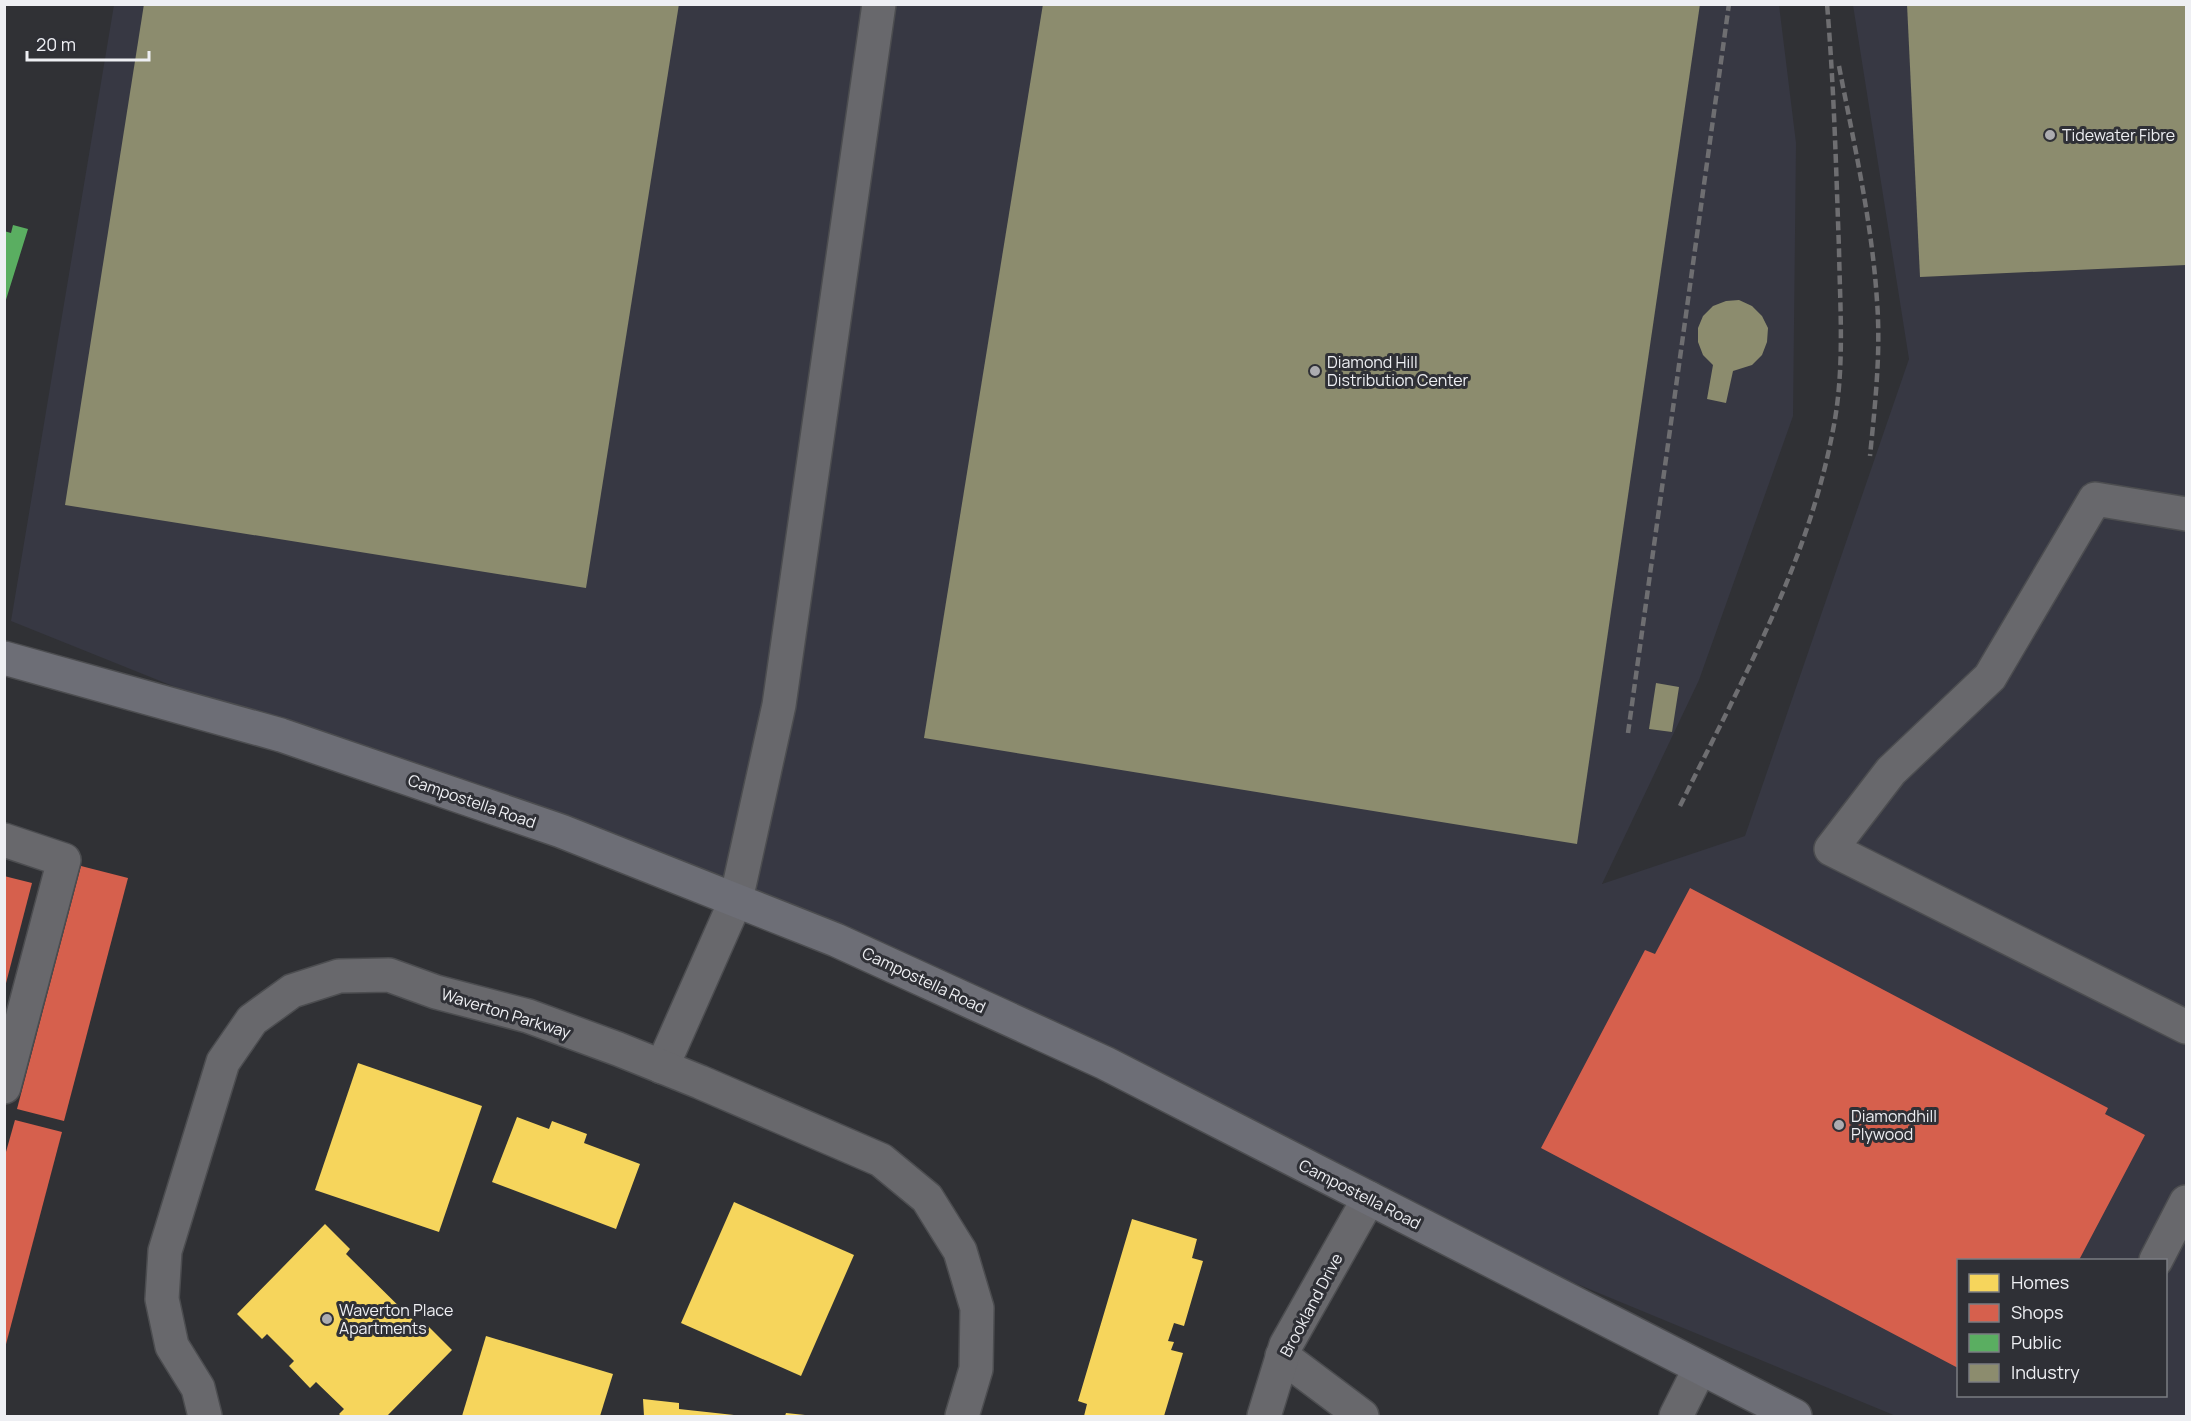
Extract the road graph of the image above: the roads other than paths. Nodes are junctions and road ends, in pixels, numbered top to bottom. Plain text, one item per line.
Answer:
1 (879, 4) edge
2 (2187, 514) edge
3 (4, 658) edge
4 (4, 840) edge
5 (736, 900) junction
6 (2187, 1027) edge
7 (662, 1067) junction
8 (4, 1087) edge
9 (1369, 1198) junction
10 (2187, 1202) edge
11 (2157, 1259) edge
12 (1282, 1356) junction
13 (1700, 1368) junction
14 (205, 1416) edge
15 (962, 1416) edge
16 (1264, 1416) edge
17 (1362, 1416) edge
18 (1676, 1416) edge
19 (1796, 1416) edge

1 - 5 street
2 - 6 street
3 - 5 main road, Campostella Road
4 - 8 street
5 - 7 street
5 - 9 main road, Campostella Road
7 - 14 street, Waverton Parkway
7 - 15 street, Waverton Parkway
9 - 12 street, Brookland Drive
9 - 13 main road, Campostella Road
10 - 11 street
12 - 16 street, Brookland Drive
12 - 17 street
13 - 18 street
13 - 19 main road, Campostella Road

